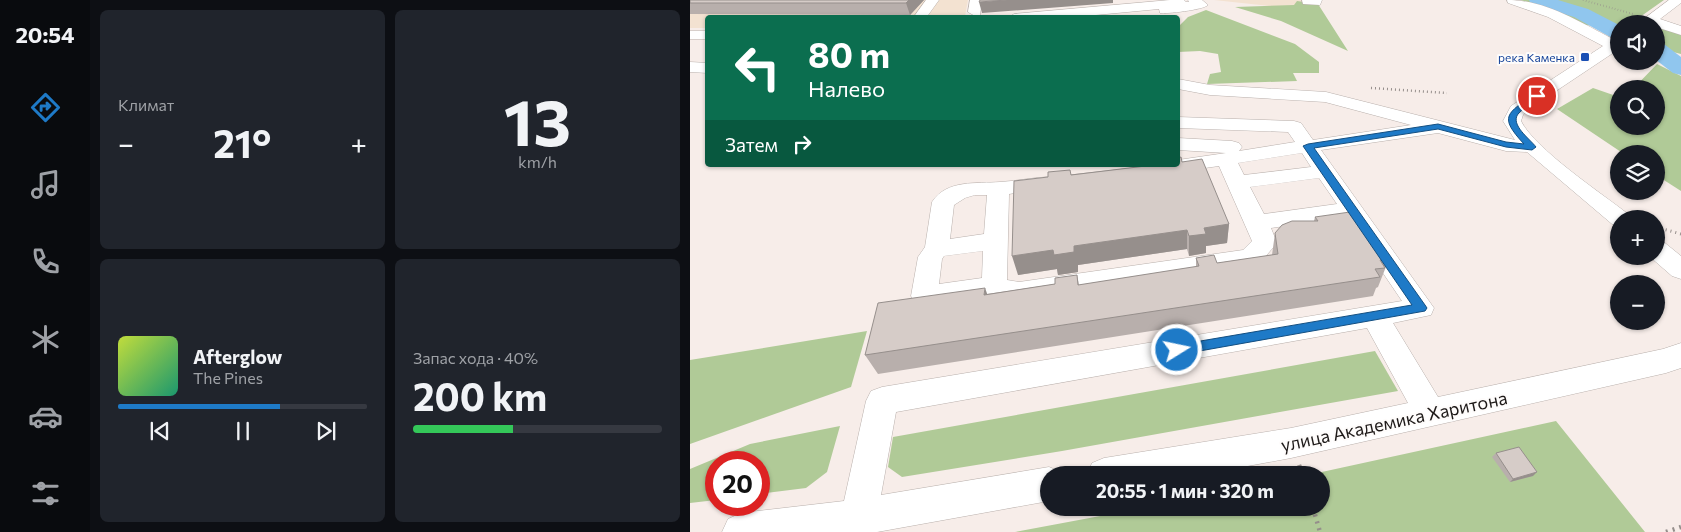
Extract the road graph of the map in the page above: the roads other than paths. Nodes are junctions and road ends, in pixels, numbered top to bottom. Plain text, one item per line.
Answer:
1 (933, 0) edge
2 (1176, 0) edge
3 (1194, 0) edge
4 (1513, 0) edge
5 (1677, 2) edge
6 (921, 15) edge
7 (1047, 15) edge
8 (1164, 15) edge
9 (1658, 15) edge
10 (690, 22) edge
11 (705, 22) edge
12 (1665, 27) edge
13 (1681, 31) edge
14 (690, 35) edge
15 (705, 35) edge
16 (1610, 41) edge
17 (1610, 48) edge
18 (690, 67) edge
19 (705, 68) edge
20 (1180, 84) edge
21 (1180, 122) edge
22 (1438, 127) junction
23 (1180, 144) edge
24 (1308, 146) junction
25 (1532, 147) junction
26 (1254, 155) junction
27 (1226, 159) junction
28 (1180, 165) edge
29 (1165, 167) edge
30 (1150, 169) edge
31 (1325, 171) junction
32 (1065, 181) edge
33 (1238, 182) junction
34 (998, 189) junction
35 (1352, 209) junction
36 (1610, 211) edge
37 (1258, 222) junction
38 (996, 241) junction
39 (937, 249) junction
40 (1665, 257) edge
41 (1681, 270) edge
42 (994, 286) junction
43 (1374, 316) junction
44 (1681, 354) edge
45 (1430, 412) junction
46 (1157, 466) edge
47 (1040, 486) edge
48 (859, 517) junction
49 (741, 532) edge

1 - 6 street
2 - 7 street
3 - 8 street
4 - 16 street
5 - 9 street
10 - 11 street
12 - 13 street
14 - 15 street
17 - 25 street
18 - 19 street
20 - 22 street
21 - 24 street
22 - 24 street
22 - 25 street
23 - 26 street
24 - 26 street
24 - 31 street
25 - 36 street
26 - 27 street
27 - 28 street
27 - 33 street
29 - 30 street
31 - 33 street
31 - 35 street
32 - 34 street
33 - 37 street
34 - 38 street
34 - 39 street
35 - 37 street
35 - 43 street
37 - 42 street
38 - 39 street
38 - 42 street
39 - 42 street
40 - 41 street
43 - 45 street
43 - 48 street
44 - 45 street, улица Академика Харитона
45 - 46 street, улица Академика Харитона
47 - 48 street
48 - 49 street

